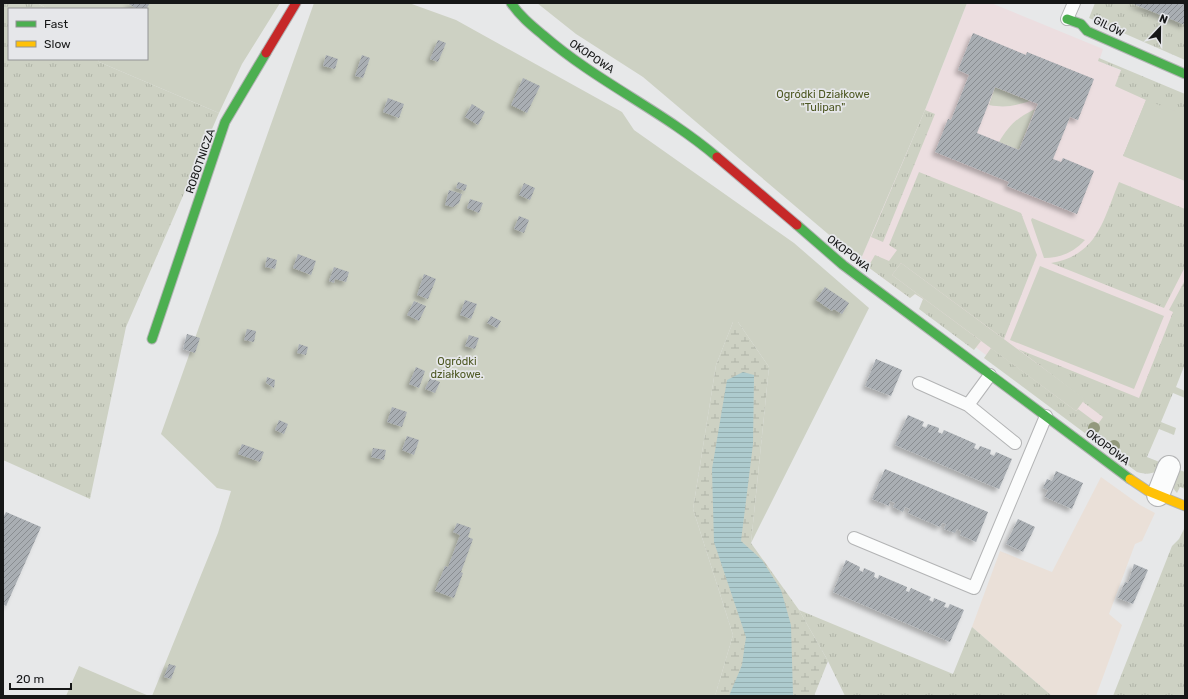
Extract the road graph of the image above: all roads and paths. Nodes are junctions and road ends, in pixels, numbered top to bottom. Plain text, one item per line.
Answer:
1 (296, 3) edge
2 (511, 3) edge
3 (1074, 3) edge
4 (1067, 19) joint
5 (1185, 74) edge
6 (152, 339) dead end
7 (990, 375) junction
8 (919, 383) dead end
9 (968, 405) junction
10 (1046, 416) junction
11 (1015, 443) dead end
12 (1169, 467) dead end
13 (1158, 495) junction
14 (1185, 506) edge
15 (854, 538) dead end

1 - 6 street, ROBOTNICZA
2 - 7 street, OKOPOWA
3 - 4 lane
4 - 5 street, GILÓW
7 - 9 lane
7 - 10 street, OKOPOWA
8 - 9 lane
9 - 11 lane
10 - 13 street, OKOPOWA
10 - 15 lane
12 - 13 street
13 - 14 street, OKOPOWA

